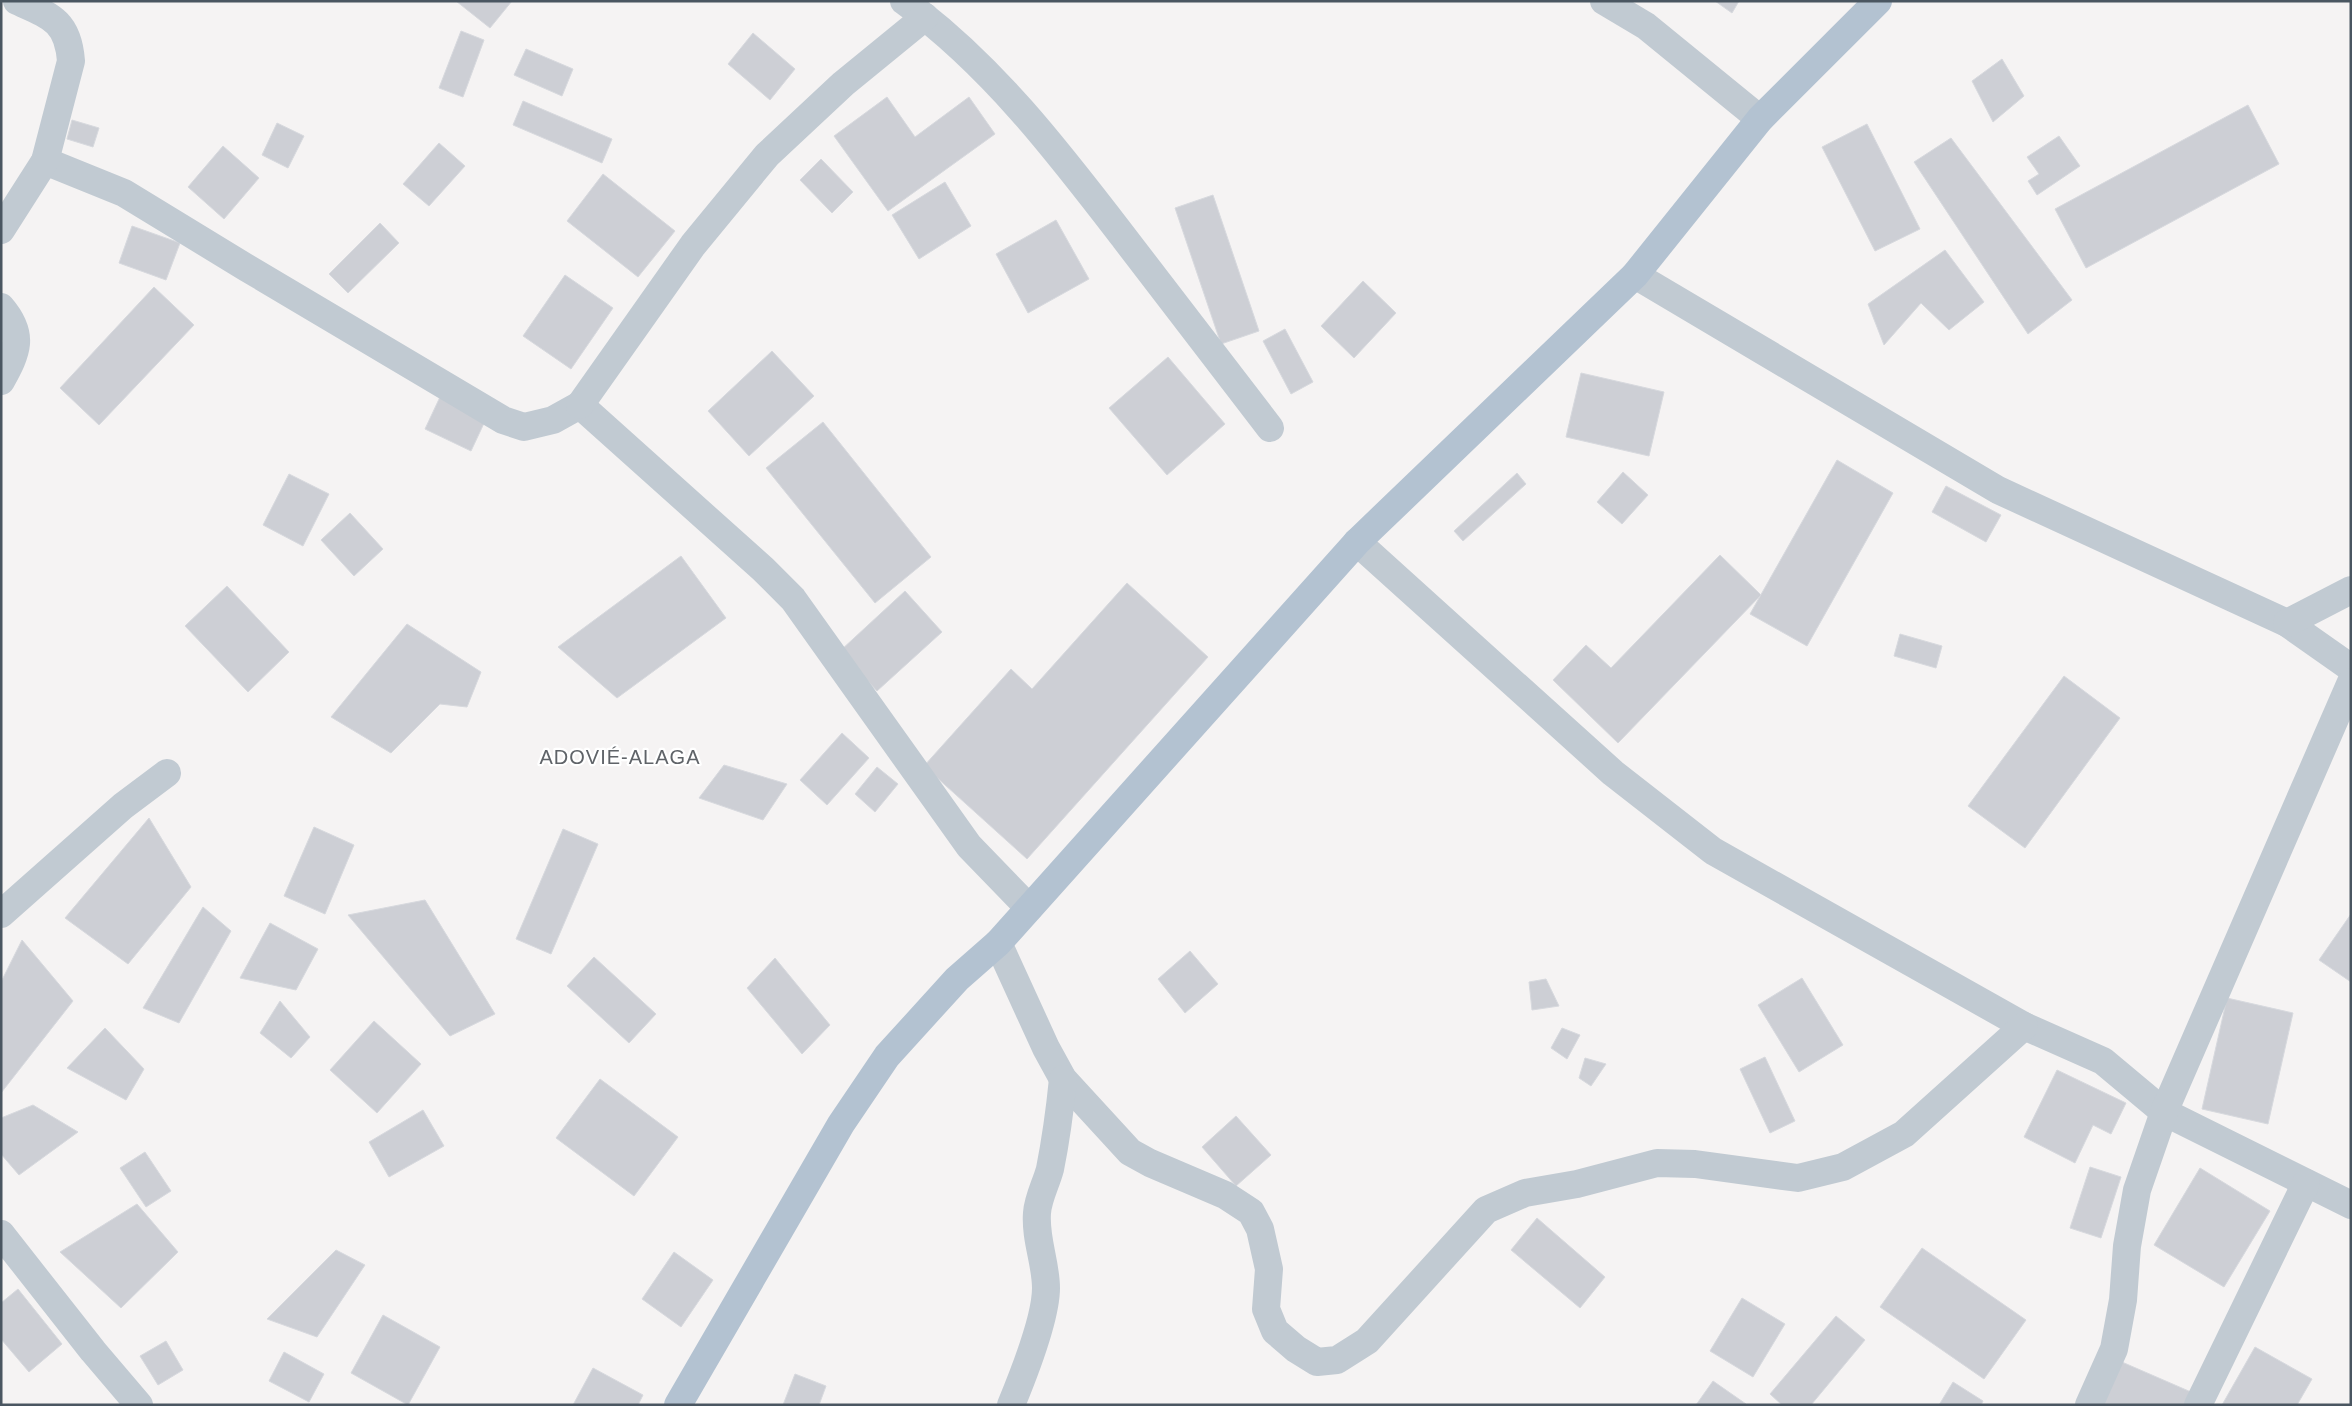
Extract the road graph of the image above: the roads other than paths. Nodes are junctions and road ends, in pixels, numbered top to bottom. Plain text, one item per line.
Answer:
1 (17, 1) edge
2 (1604, 1) edge
3 (1628, 1) edge
4 (1878, 1) edge
5 (915, 9) edge
6 (1646, 26) junction
7 (1760, 120) junction
8 (45, 161) junction
9 (1, 230) edge
10 (1635, 275) junction
11 (1, 307) edge
12 (1, 381) edge
13 (580, 405) junction
14 (1270, 428) dead end
15 (1357, 542) junction
16 (2351, 590) edge
17 (2287, 623) junction
18 (2351, 668) edge
19 (2351, 682) edge
20 (167, 773) dead end
21 (1029, 908) junction
22 (1, 914) edge
23 (998, 943) junction
24 (2024, 1026) junction
25 (1063, 1079) junction
26 (2164, 1112) junction
27 (2306, 1183) junction
28 (2351, 1205) edge
29 (1, 1234) edge
30 (139, 1405) edge
31 (678, 1405) edge
32 (1011, 1405) edge
33 (2089, 1405) edge
34 (2198, 1405) edge

1 - 8 street
2 - 6 street
3 - 6 street
4 - 7 main road
5 - 13 street
5 - 14 street
6 - 7 street
7 - 10 main road
8 - 9 street
8 - 13 street
10 - 15 main road
10 - 17 street
11 - 12 street
13 - 21 street
15 - 21 main road
15 - 24 street
16 - 17 street
17 - 18 street
19 - 26 street
20 - 22 street
21 - 23 main road
23 - 25 street
23 - 31 main road
24 - 25 street
24 - 26 street
25 - 32 street
26 - 27 street
26 - 33 street
27 - 28 street
27 - 34 street
29 - 30 street

